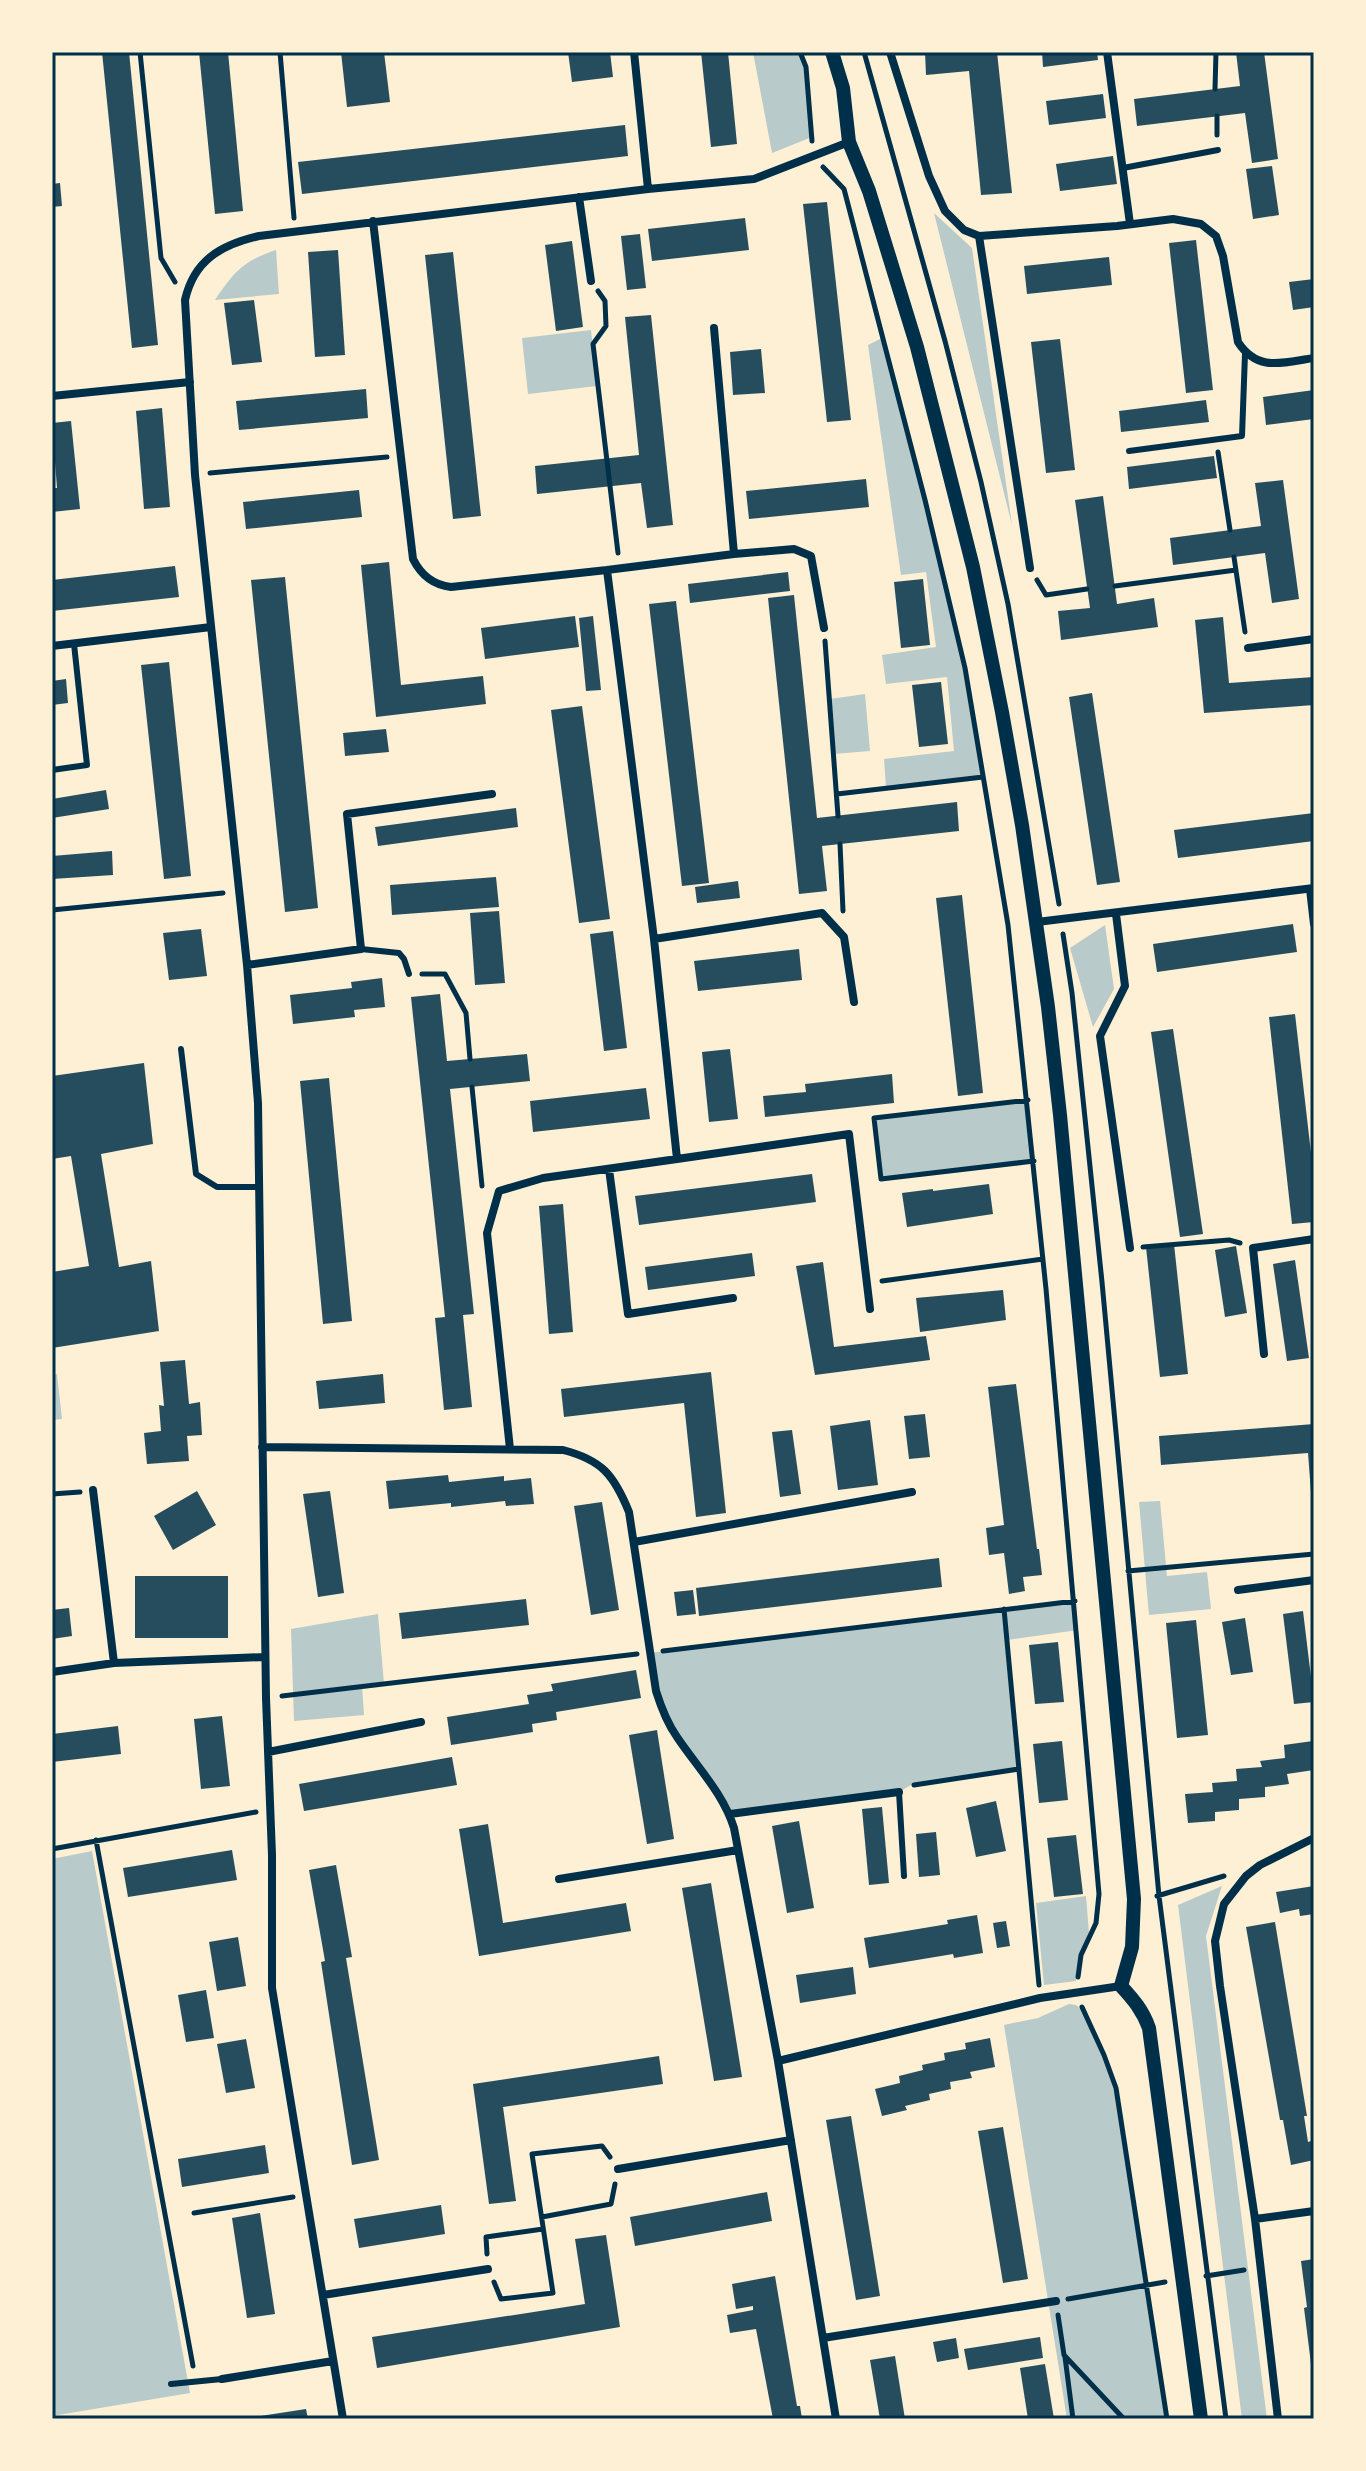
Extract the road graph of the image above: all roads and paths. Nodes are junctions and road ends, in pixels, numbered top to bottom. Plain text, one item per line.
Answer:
1 (140, 52) edge
2 (280, 52) edge
3 (634, 52) edge
4 (800, 52) edge
5 (832, 52) edge
6 (864, 52) edge
7 (890, 52) edge
8 (1107, 52) edge
9 (1216, 52) edge
10 (1215, 89) dead end
11 (849, 142) junction
12 (1218, 150) dead end
13 (813, 157) junction
14 (1123, 168) junction
15 (648, 189) junction
16 (579, 197) junction
17 (373, 221) junction
18 (1130, 224) junction
19 (295, 231) junction
20 (979, 236) junction
21 (591, 281) joint
22 (185, 300) junction
23 (714, 328) dead end
24 (1245, 354) junction
25 (1314, 358) edge
26 (190, 382) junction
27 (52, 396) edge
28 (1216, 440) junction
29 (1129, 451) dead end
30 (400, 456) junction
31 (195, 475) junction
32 (1230, 530) dead end
33 (734, 554) junction
34 (1234, 557) dead end
35 (620, 568) junction
36 (1030, 568) joint
37 (607, 570) junction
38 (1236, 570) junction
39 (1115, 586) dead end
40 (1087, 589) dead end
41 (211, 627) junction
42 (824, 628) joint
43 (1314, 639) edge
44 (74, 644) junction
45 (52, 646) edge
46 (1248, 648) joint
47 (52, 770) edge
48 (983, 777) junction
49 (492, 794) dead end
50 (837, 794) junction
51 (838, 816) dead end
52 (840, 844) dead end
53 (1050, 846) dead end
54 (1312, 889) edge
55 (240, 891) junction
56 (52, 910) edge
57 (1116, 914) junction
58 (1037, 922) junction
59 (1314, 924) edge
60 (844, 937) junction
61 (654, 939) junction
62 (361, 949) junction
63 (247, 965) junction
64 (409, 974) joint
65 (1072, 993) dead end
66 (854, 1002) dead end
67 (181, 1049) dead end
68 (470, 1059) dead end
69 (472, 1087) dead end
70 (1028, 1100) junction
71 (677, 1159) junction
72 (1034, 1161) junction
73 (609, 1169) junction
74 (258, 1187) junction
75 (483, 1192) dead end
76 (1314, 1239) edge
77 (1130, 1248) joint
78 (1253, 1248) junction
79 (1043, 1259) junction
80 (866, 1283) junction
81 (733, 1298) dead end
82 (870, 1309) dead end
83 (1264, 1354) dead end
84 (262, 1447) junction
85 (510, 1449) junction
86 (93, 1490) joint
87 (912, 1492) dead end
88 (52, 1494) edge
89 (634, 1542) junction
90 (1314, 1554) edge
91 (1128, 1571) junction
92 (1314, 1580) edge
93 (1238, 1590) dead end
94 (1075, 1601) junction
95 (1004, 1609) junction
96 (649, 1653) junction
97 (265, 1657) junction
98 (114, 1663) junction
99 (52, 1672) edge
100 (266, 1698) junction
101 (421, 1722) dead end
102 (268, 1752) junction
103 (1019, 1769) junction
104 (899, 1792) junction
105 (270, 1810) junction
106 (730, 1814) junction
107 (1314, 1838) edge
108 (96, 1840) junction
109 (52, 1849) edge
110 (738, 1850) junction
111 (1260, 1865) junction
112 (904, 1876) dead end
113 (559, 1879) dead end
114 (1159, 1896) junction
115 (1134, 1899) junction
116 (1121, 1986) junction
117 (1079, 1992) junction
118 (1040, 1998) junction
119 (778, 2061) junction
120 (791, 2140) junction
121 (618, 2169) junction
122 (306, 2195) junction
123 (1314, 2211) edge
124 (194, 2213) dead end
125 (542, 2217) junction
126 (1255, 2219) junction
127 (543, 2229) junction
128 (1261, 2268) junction
129 (488, 2269) junction
130 (1207, 2276) junction
131 (1183, 2279) junction
132 (1145, 2285) junction
133 (323, 2295) junction
134 (1056, 2301) junction
135 (823, 2338) junction
136 (1064, 2355) junction
137 (333, 2361) junction
138 (222, 2379) joint
139 (196, 2382) junction
140 (171, 2384) dead end
141 (343, 2419) edge
142 (836, 2419) edge
143 (1073, 2419) edge
144 (1124, 2419) edge
145 (1167, 2419) edge
146 (1201, 2419) edge
147 (1226, 2419) edge
148 (1278, 2419) edge

1 - 22 path
2 - 19 path
3 - 15 street
4 - 13 path
5 - 11 street
6 - 53 path
7 - 20 street
8 - 14 street
9 - 10 path
11 - 13 street
11 - 58 street
12 - 14 lane
13 - 15 street
13 - 48 path
14 - 18 street
15 - 16 street
16 - 17 street
16 - 21 street
17 - 19 street
17 - 30 street
18 - 20 street
18 - 24 street
19 - 22 street
20 - 36 street
21 - 35 path
22 - 26 street
23 - 33 street
24 - 25 street
24 - 28 lane
26 - 27 street
26 - 31 street
28 - 29 lane
28 - 32 path
30 - 31 path
30 - 37 street
31 - 41 street
33 - 35 street
33 - 42 street
34 - 38 path
35 - 37 street
36 - 40 path
37 - 61 street
38 - 39 path
38 - 46 path
41 - 44 street
41 - 55 street
42 - 50 path
43 - 46 street
44 - 45 street
44 - 47 lane
48 - 50 path
48 - 70 path
49 - 62 street
50 - 51 path
52 - 60 path
54 - 57 street
54 - 59 street
55 - 56 path
55 - 63 street
57 - 58 street
57 - 77 street
58 - 115 street
60 - 61 street
60 - 66 street
61 - 71 street
62 - 63 street
62 - 64 lane
63 - 74 street
64 - 68 path
65 - 91 path
67 - 74 lane
69 - 75 path
70 - 72 path
70 - 72 path
71 - 73 street
71 - 80 street
72 - 79 path
73 - 81 street
73 - 85 street
74 - 84 street
76 - 78 street
77 - 78 path
78 - 83 street
79 - 80 path
79 - 94 path
80 - 82 street
84 - 85 street
84 - 97 street
85 - 89 street
86 - 88 path
86 - 98 street
87 - 89 street
89 - 96 street
90 - 91 path
91 - 114 path
92 - 93 street
94 - 95 path
94 - 117 path
95 - 96 path
95 - 103 path
96 - 100 path
96 - 106 street
97 - 98 street
97 - 100 street
98 - 99 street
100 - 102 street
101 - 102 street
102 - 105 street
103 - 104 path
103 - 118 path
104 - 106 street
104 - 112 lane
105 - 108 path
105 - 122 street
106 - 110 street
107 - 111 street
108 - 109 path
108 - 139 path
110 - 113 street
110 - 119 street
111 - 114 path
111 - 126 street
114 - 115 path
114 - 130 path
115 - 116 street
116 - 117 street
116 - 131 street
117 - 118 street
117 - 132 path
118 - 119 street
119 - 120 street
120 - 121 street
120 - 135 street
121 - 125 path
121 - 125 path
122 - 124 path
122 - 133 street
123 - 126 street
125 - 127 path
126 - 128 street
127 - 129 path
127 - 129 path
128 - 130 path
128 - 148 street
129 - 133 street
130 - 131 path
130 - 147 path
131 - 132 path
131 - 146 street
132 - 134 path
132 - 145 path
133 - 137 street
134 - 135 street
134 - 136 path
135 - 142 street
136 - 143 path
136 - 144 path
137 - 138 street
137 - 141 street
138 - 139 lane
139 - 140 lane

